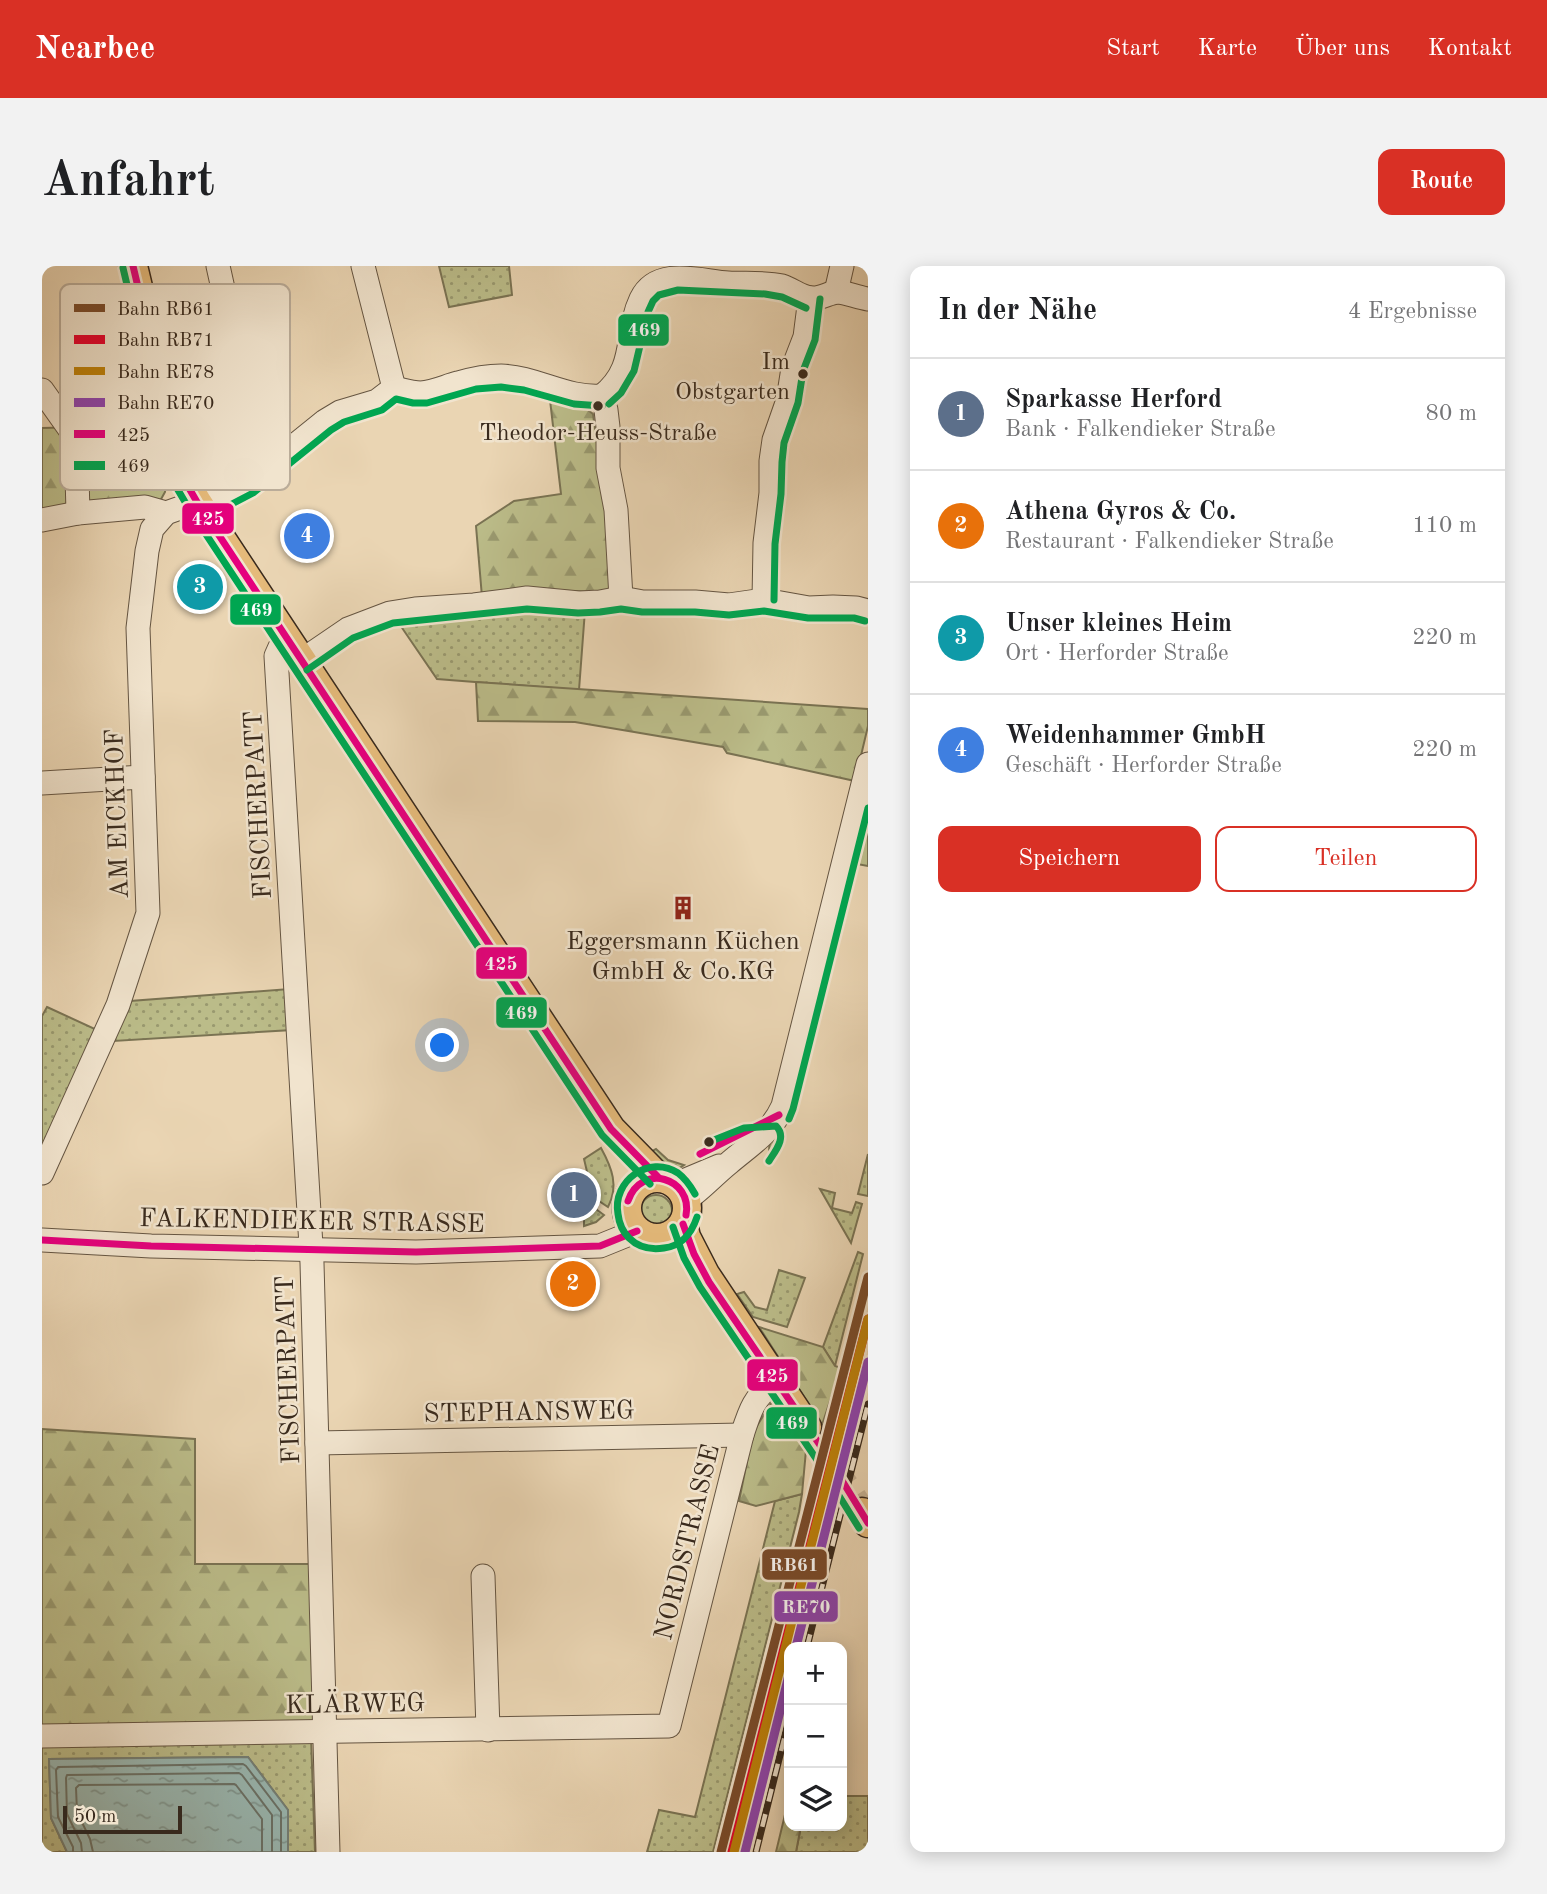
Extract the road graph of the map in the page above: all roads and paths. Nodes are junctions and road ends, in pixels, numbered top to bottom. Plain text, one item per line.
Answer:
1 (133, 266) edge
2 (218, 266) edge
3 (363, 266) edge
4 (842, 266) edge
5 (137, 284) edge
6 (222, 284) edge
7 (836, 292) junction
8 (810, 298) junction
9 (868, 299) edge
10 (394, 388) junction
11 (42, 390) edge
12 (602, 396) junction
13 (60, 415) edge
14 (290, 449) edge
15 (77, 490) edge
16 (190, 490) edge
17 (236, 490) edge
18 (197, 502) junction
19 (78, 513) junction
20 (166, 513) junction
21 (42, 520) edge
22 (621, 598) junction
23 (764, 600) junction
24 (868, 611) edge
25 (295, 651) junction
26 (868, 764) edge
27 (143, 777) junction
28 (42, 783) edge
29 (42, 1173) edge
30 (667, 1202) junction
31 (632, 1224) junction
32 (42, 1240) edge
33 (311, 1250) junction
34 (776, 1381) junction
35 (807, 1427) tunnel mouth
36 (742, 1435) junction
37 (317, 1443) junction
38 (483, 1576) dead end
39 (669, 1726) joint
40 (488, 1730) junction
41 (325, 1731) junction
42 (42, 1736) edge
43 (328, 1852) edge

1 - 5 main road
2 - 6 street
3 - 10 street
4 - 7 street
7 - 8 street
7 - 9 street
8 - 12 street
8 - 23 street
10 - 12 street
10 - 14 street
11 - 13 street
12 - 22 street
15 - 19 street
16 - 18 main road
17 - 18 street
18 - 20 street
18 - 25 main road
19 - 20 street
19 - 21 street
20 - 27 street, AM EICKHOF
22 - 23 street
22 - 25 street
23 - 24 street
25 - 30 main road
25 - 33 street, FISCHERPATT
26 - 30 street
27 - 28 street
27 - 29 street, AM EICKHOF
30 - 31 main road
30 - 31 main road
30 - 34 main road
31 - 33 street, FALKENDIEKER STRASSE
32 - 33 street, FALKENDIEKER STRASSE
33 - 37 street, FISCHERPATT
34 - 35 main road
34 - 36 street, NORDSTRASSE
36 - 37 street, STEPHANSWEG
36 - 39 street, NORDSTRASSE
37 - 41 street, FISCHERPATT
38 - 40 street
39 - 40 street, KLÄRWEG
40 - 41 street, KLÄRWEG
41 - 42 street, KLÄRWEG
41 - 43 street, FISCHERPATT

